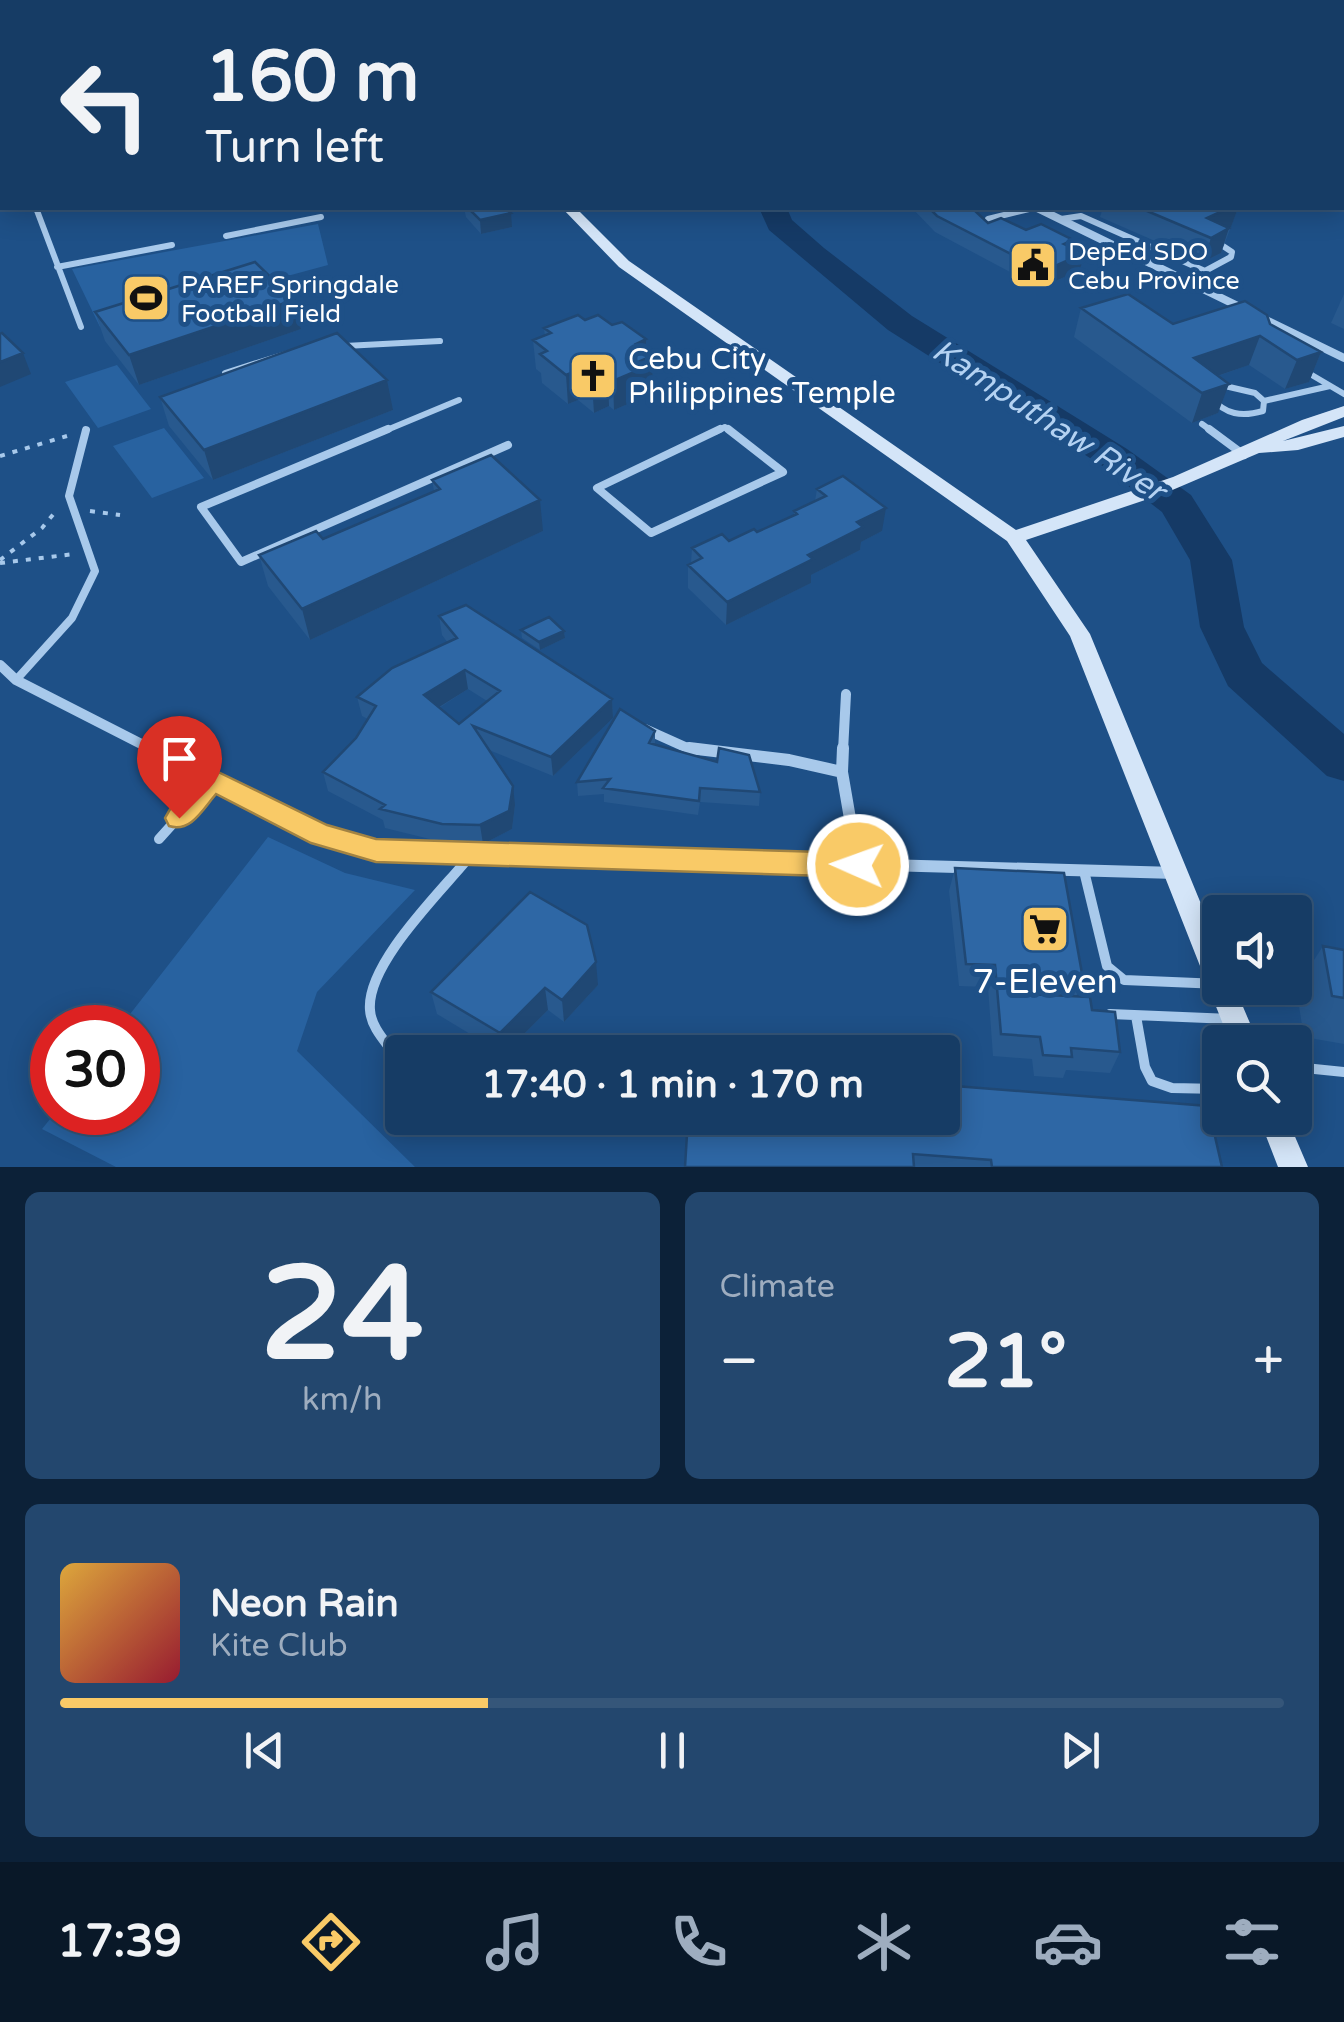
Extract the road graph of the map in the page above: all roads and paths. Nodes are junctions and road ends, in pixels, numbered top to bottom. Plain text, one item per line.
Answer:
1 (37, 210) edge
2 (312, 210) edge
3 (570, 210) edge
4 (1027, 210) edge
5 (1040, 210) edge
6 (1061, 219) junction
7 (988, 220) edge
8 (226, 236) dead end
9 (172, 246) dead end
10 (1223, 246) edge
11 (57, 268) junction
12 (1205, 271) junction
13 (1195, 285) junction
14 (80, 327) dead end
15 (440, 341) dead end
16 (318, 346) edge
17 (335, 346) edge
18 (1344, 358) edge
19 (1296, 366) edge
20 (212, 378) edge
21 (1330, 386) junction
22 (1344, 394) edge
23 (458, 400) dead end
24 (1264, 401) junction
25 (1344, 411) edge
26 (1230, 413) junction
27 (1202, 424) dead end
28 (725, 427) joint
29 (86, 430) joint
30 (1344, 432) edge
31 (1216, 434) junction
32 (508, 446) dead end
33 (1252, 451) junction
34 (0, 456) edge
35 (70, 500) junction
36 (120, 515) dead end
37 (1014, 537) junction
38 (88, 554) junction
39 (0, 562) edge
40 (6, 675) edge
41 (846, 694) dead end
42 (630, 720) edge
43 (842, 772) junction
44 (212, 780) junction
45 (159, 840) dead end
46 (472, 853) junction
47 (858, 865) junction
48 (1084, 871) junction
49 (1177, 874) junction
50 (1202, 937) edge
51 (1202, 984) edge
52 (1096, 1013) edge
53 (1136, 1016) junction
54 (1202, 1026) edge
55 (385, 1041) edge
56 (1312, 1069) edge
57 (1344, 1072) edge
58 (1202, 1089) edge
59 (1197, 1124) edge
60 (1202, 1124) edge
61 (1280, 1135) edge
62 (1293, 1167) edge

1 - 11 lane
2 - 8 lane
3 - 37 main road
4 - 7 lane
5 - 6 street
6 - 12 lane
6 - 13 street
9 - 11 lane
10 - 12 lane
11 - 14 lane
12 - 13 lane
13 - 18 street
15 - 17 lane
16 - 20 lane
19 - 21 lane
21 - 22 lane
21 - 24 lane
23 - 32 lane
24 - 26 lane
24 - 26 lane
25 - 33 main road
26 - 31 lane
27 - 31 lane
28 - 28 lane
29 - 34 path
29 - 35 lane
30 - 33 main road
31 - 33 lane
33 - 37 main road
35 - 36 path
35 - 38 lane
35 - 39 path
37 - 49 main road
38 - 39 path
38 - 40 lane
40 - 44 street
41 - 43 street
42 - 43 street
43 - 47 street
44 - 45 lane
44 - 46 street
46 - 47 street
46 - 55 lane
47 - 48 street
48 - 49 street
48 - 51 lane
49 - 50 main road
52 - 53 lane
53 - 54 lane
53 - 58 lane
56 - 57 lane
59 - 60 lane
61 - 62 main road

